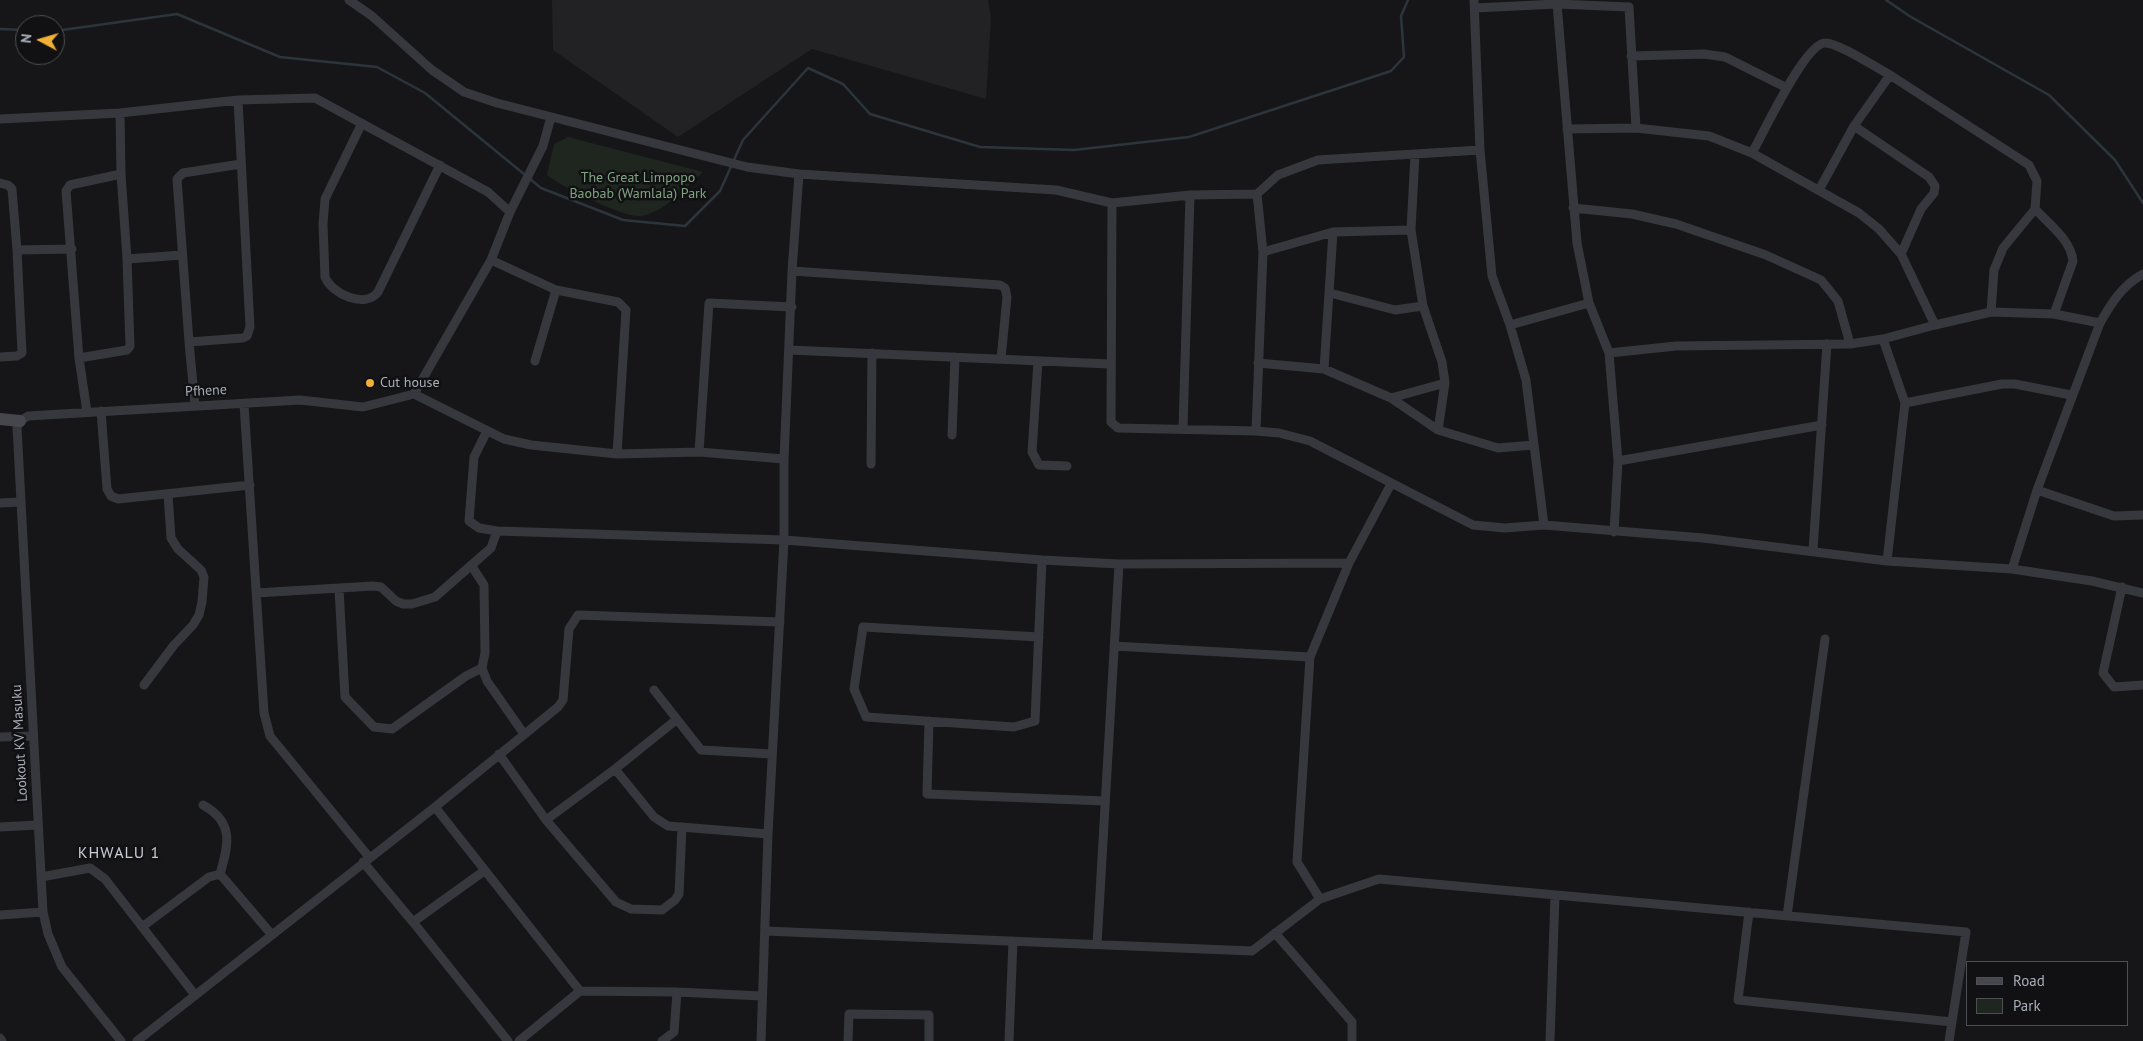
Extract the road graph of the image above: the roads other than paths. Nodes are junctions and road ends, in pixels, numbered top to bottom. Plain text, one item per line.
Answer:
1 (349, 0) edge
2 (1475, 4) edge
3 (1557, 4) junction
4 (1631, 56) junction
5 (1890, 75) junction
6 (1787, 88) junction
7 (238, 100) junction
8 (120, 113) junction
9 (550, 117) junction
10 (0, 119) edge
11 (361, 125) junction
12 (1854, 126) junction
13 (1636, 128) junction
14 (1566, 129) junction
15 (1480, 150) junction
16 (1415, 154) junction
17 (1752, 154) junction
18 (242, 164) junction
19 (440, 165) junction
20 (121, 174) junction
21 (799, 174) junction
22 (0, 183) edge
23 (1819, 190) junction
24 (1257, 194) junction
25 (1190, 195) junction
26 (1112, 203) junction
27 (1573, 208) junction
28 (2035, 209) junction
29 (510, 212) junction
30 (1411, 230) junction
31 (1333, 232) junction
32 (72, 249) junction
33 (17, 250) junction
34 (1263, 252) junction
35 (1901, 254) junction
36 (182, 255) junction
37 (127, 259) junction
38 (491, 260) junction
39 (792, 271) junction
40 (2143, 274) edge
41 (556, 290) junction
42 (1330, 293) junction
43 (1589, 303) junction
44 (1422, 306) junction
45 (792, 307) junction
46 (1991, 312) junction
47 (2054, 314) junction
48 (2100, 322) junction
49 (1510, 325) junction
50 (1935, 325) junction
51 (1884, 339) junction
52 (189, 342) junction
53 (1827, 344) junction
54 (1850, 344) junction
55 (789, 350) junction
56 (872, 353) junction
57 (1609, 353) junction
58 (955, 357) junction
59 (0, 358) edge
60 (79, 358) junction
61 (1001, 360) junction
62 (535, 361) dead end
63 (1038, 361) junction
64 (1258, 363) junction
65 (1110, 364) junction
66 (1324, 369) junction
67 (1445, 383) junction
68 (414, 394) junction
69 (2071, 395) junction
70 (1391, 398) junction
71 (1905, 403) junction
72 (244, 404) junction
73 (195, 406) junction
74 (101, 411) junction
75 (87, 412) junction
76 (0, 419) edge
77 (20, 421) junction
78 (1822, 424) junction
79 (1183, 428) junction
80 (1438, 430) junction
81 (487, 431) junction
82 (1256, 431) junction
83 (952, 435) dead end
84 (1534, 445) junction
85 (699, 452) junction
86 (617, 454) junction
87 (784, 459) junction
88 (1618, 461) junction
89 (871, 464) dead end
90 (1067, 466) dead end
91 (1391, 484) junction
92 (250, 485) junction
93 (2036, 490) junction
94 (168, 494) junction
95 (21, 502) junction
96 (0, 503) edge
97 (2143, 515) edge
98 (1544, 525) junction
99 (497, 531) junction
100 (1614, 532) junction
101 (784, 540) junction
102 (1814, 550) junction
103 (1042, 560) junction
104 (1888, 561) junction
105 (1349, 563) junction
106 (1119, 564) junction
107 (471, 565) junction
108 (2012, 568) junction
109 (2122, 588) junction
110 (339, 589) junction
111 (256, 593) junction
112 (2143, 593) edge
113 (780, 622) junction
114 (1038, 637) junction
115 (1825, 639) dead end
116 (1114, 646) junction
117 (1310, 657) junction
118 (482, 668) junction
119 (2143, 685) edge
120 (144, 686) dead end
121 (654, 690) dead end
122 (676, 720) junction
123 (929, 722) junction
124 (524, 734) junction
125 (33, 736) junction
126 (0, 737) edge
127 (499, 754) junction
128 (772, 754) junction
129 (615, 770) junction
130 (1105, 801) junction
131 (203, 805) dead end
132 (435, 807) junction
133 (546, 820) junction
134 (38, 825) junction
135 (0, 827) edge
136 (682, 827) junction
137 (768, 834) junction
138 (366, 859) junction
139 (484, 871) junction
140 (220, 874) junction
141 (41, 877) junction
142 (1555, 895) junction
143 (1320, 899) junction
144 (43, 912) junction
145 (1750, 912) junction
146 (0, 914) edge
147 (1787, 916) junction
148 (413, 922) junction
149 (142, 926) junction
150 (765, 931) junction
151 (1275, 933) junction
152 (272, 935) junction
153 (1013, 941) junction
154 (1097, 945) junction
155 (580, 991) junction
156 (677, 992) junction
157 (195, 995) junction
158 (762, 996) junction
159 (1952, 1022) junction
160 (120, 1041) edge
161 (137, 1041) edge
162 (508, 1041) edge
163 (519, 1041) edge
164 (662, 1041) edge
165 (761, 1041) edge
166 (848, 1041) edge
167 (929, 1041) edge
168 (1009, 1041) edge
169 (1352, 1041) edge
170 (1550, 1041) edge
171 (1949, 1041) edge

1 - 9 street
2 - 3 street
2 - 15 street
3 - 4 street
3 - 14 street
4 - 6 street
4 - 13 street
5 - 6 street
5 - 12 street
5 - 28 street
6 - 17 street
7 - 8 street
7 - 11 street
7 - 18 street
8 - 10 street
8 - 20 street
9 - 21 street
9 - 29 street
11 - 19 street
11 - 19 street
12 - 23 street
12 - 35 street
13 - 14 street
13 - 17 street
14 - 27 street
15 - 16 street
15 - 49 street
16 - 24 street
16 - 30 street
17 - 23 street
18 - 36 street
18 - 52 street
19 - 29 street
20 - 32 street
20 - 37 street
21 - 26 street
21 - 39 street
22 - 33 street
23 - 35 street
24 - 25 street
24 - 34 street
25 - 26 street
25 - 79 street
26 - 65 street
27 - 43 street
27 - 54 street
28 - 46 street
28 - 47 street
29 - 38 street
30 - 31 street
30 - 44 street
31 - 34 street
31 - 42 street
32 - 33 street
32 - 60 street
33 - 59 street
34 - 64 street
35 - 50 street
36 - 37 street
36 - 52 street
37 - 60 street
38 - 41 street
38 - 68 street
39 - 45 street
39 - 61 street
40 - 48 street
41 - 62 street
41 - 86 street
42 - 44 street
42 - 66 street
43 - 49 street
43 - 57 street
44 - 67 street
45 - 55 street
45 - 85 street
46 - 47 street
46 - 50 street
47 - 48 street
48 - 69 street
49 - 84 street
50 - 51 street
51 - 54 street
51 - 71 street
52 - 73 street
53 - 54 street
53 - 57 street
53 - 78 street
55 - 56 street
55 - 87 street
56 - 58 street
56 - 89 street
57 - 88 street
58 - 61 street
58 - 83 street
60 - 75 street
61 - 63 street
63 - 65 street
63 - 90 street
64 - 66 street
64 - 82 street
65 - 79 street
66 - 70 street
67 - 70 street
67 - 80 street
68 - 72 street, Pfhene
68 - 81 street
69 - 71 street
69 - 93 street
70 - 80 street
71 - 104 street
72 - 73 street, Pfhene
72 - 92 street
73 - 74 street, Pfhene
74 - 75 street, Pfhene
74 - 94 street
75 - 77 street, Pfhene
76 - 77 street, Pfhene
77 - 95 street, Lookout KV Masuku
78 - 88 street
78 - 102 street
79 - 82 street
80 - 84 street
81 - 86 street
81 - 99 street
82 - 91 street
84 - 98 street
85 - 86 street
85 - 87 street
87 - 101 street
88 - 100 street
91 - 98 street
91 - 105 street
92 - 94 street
92 - 111 street
93 - 97 street
93 - 108 street
94 - 120 street
95 - 96 street
95 - 125 street, Lookout KV Masuku
98 - 100 street
99 - 101 street
99 - 107 street
100 - 102 street
101 - 103 street
101 - 113 street
102 - 104 street
103 - 106 street
103 - 114 street
104 - 108 street
105 - 106 street
105 - 117 street
106 - 116 street
107 - 110 street
107 - 118 street
108 - 109 street
109 - 112 street
109 - 119 street
110 - 111 street
110 - 118 street
111 - 138 street
113 - 124 street
113 - 128 street
114 - 123 street
114 - 123 street
115 - 147 street
116 - 117 street
116 - 130 street
117 - 143 street
118 - 124 street
121 - 122 street
122 - 128 street
122 - 129 street
123 - 130 street
124 - 127 street
125 - 126 street
125 - 134 street, Lookout KV Masuku
127 - 132 street
127 - 133 street
128 - 137 street
129 - 133 street
129 - 136 street
130 - 154 street
131 - 140 street
132 - 138 street
132 - 139 street
133 - 136 street
134 - 135 street
134 - 141 street, Lookout KV Masuku
136 - 137 street
137 - 150 street
138 - 148 street
138 - 152 street
139 - 148 street
139 - 155 street
140 - 149 street
140 - 152 street
141 - 144 street, Lookout KV Masuku
141 - 149 street
142 - 143 street
142 - 145 street
142 - 170 street
143 - 151 street
144 - 146 street
144 - 160 street, Lookout KV Masuku
145 - 147 street
145 - 159 street
147 - 159 street
148 - 162 street
149 - 157 street
150 - 153 street
150 - 158 street
151 - 154 street
151 - 169 street
152 - 157 street
153 - 154 street
153 - 168 street
155 - 156 street
155 - 163 street
156 - 158 street
156 - 164 street
157 - 161 street
158 - 165 street
159 - 171 street
166 - 167 street

